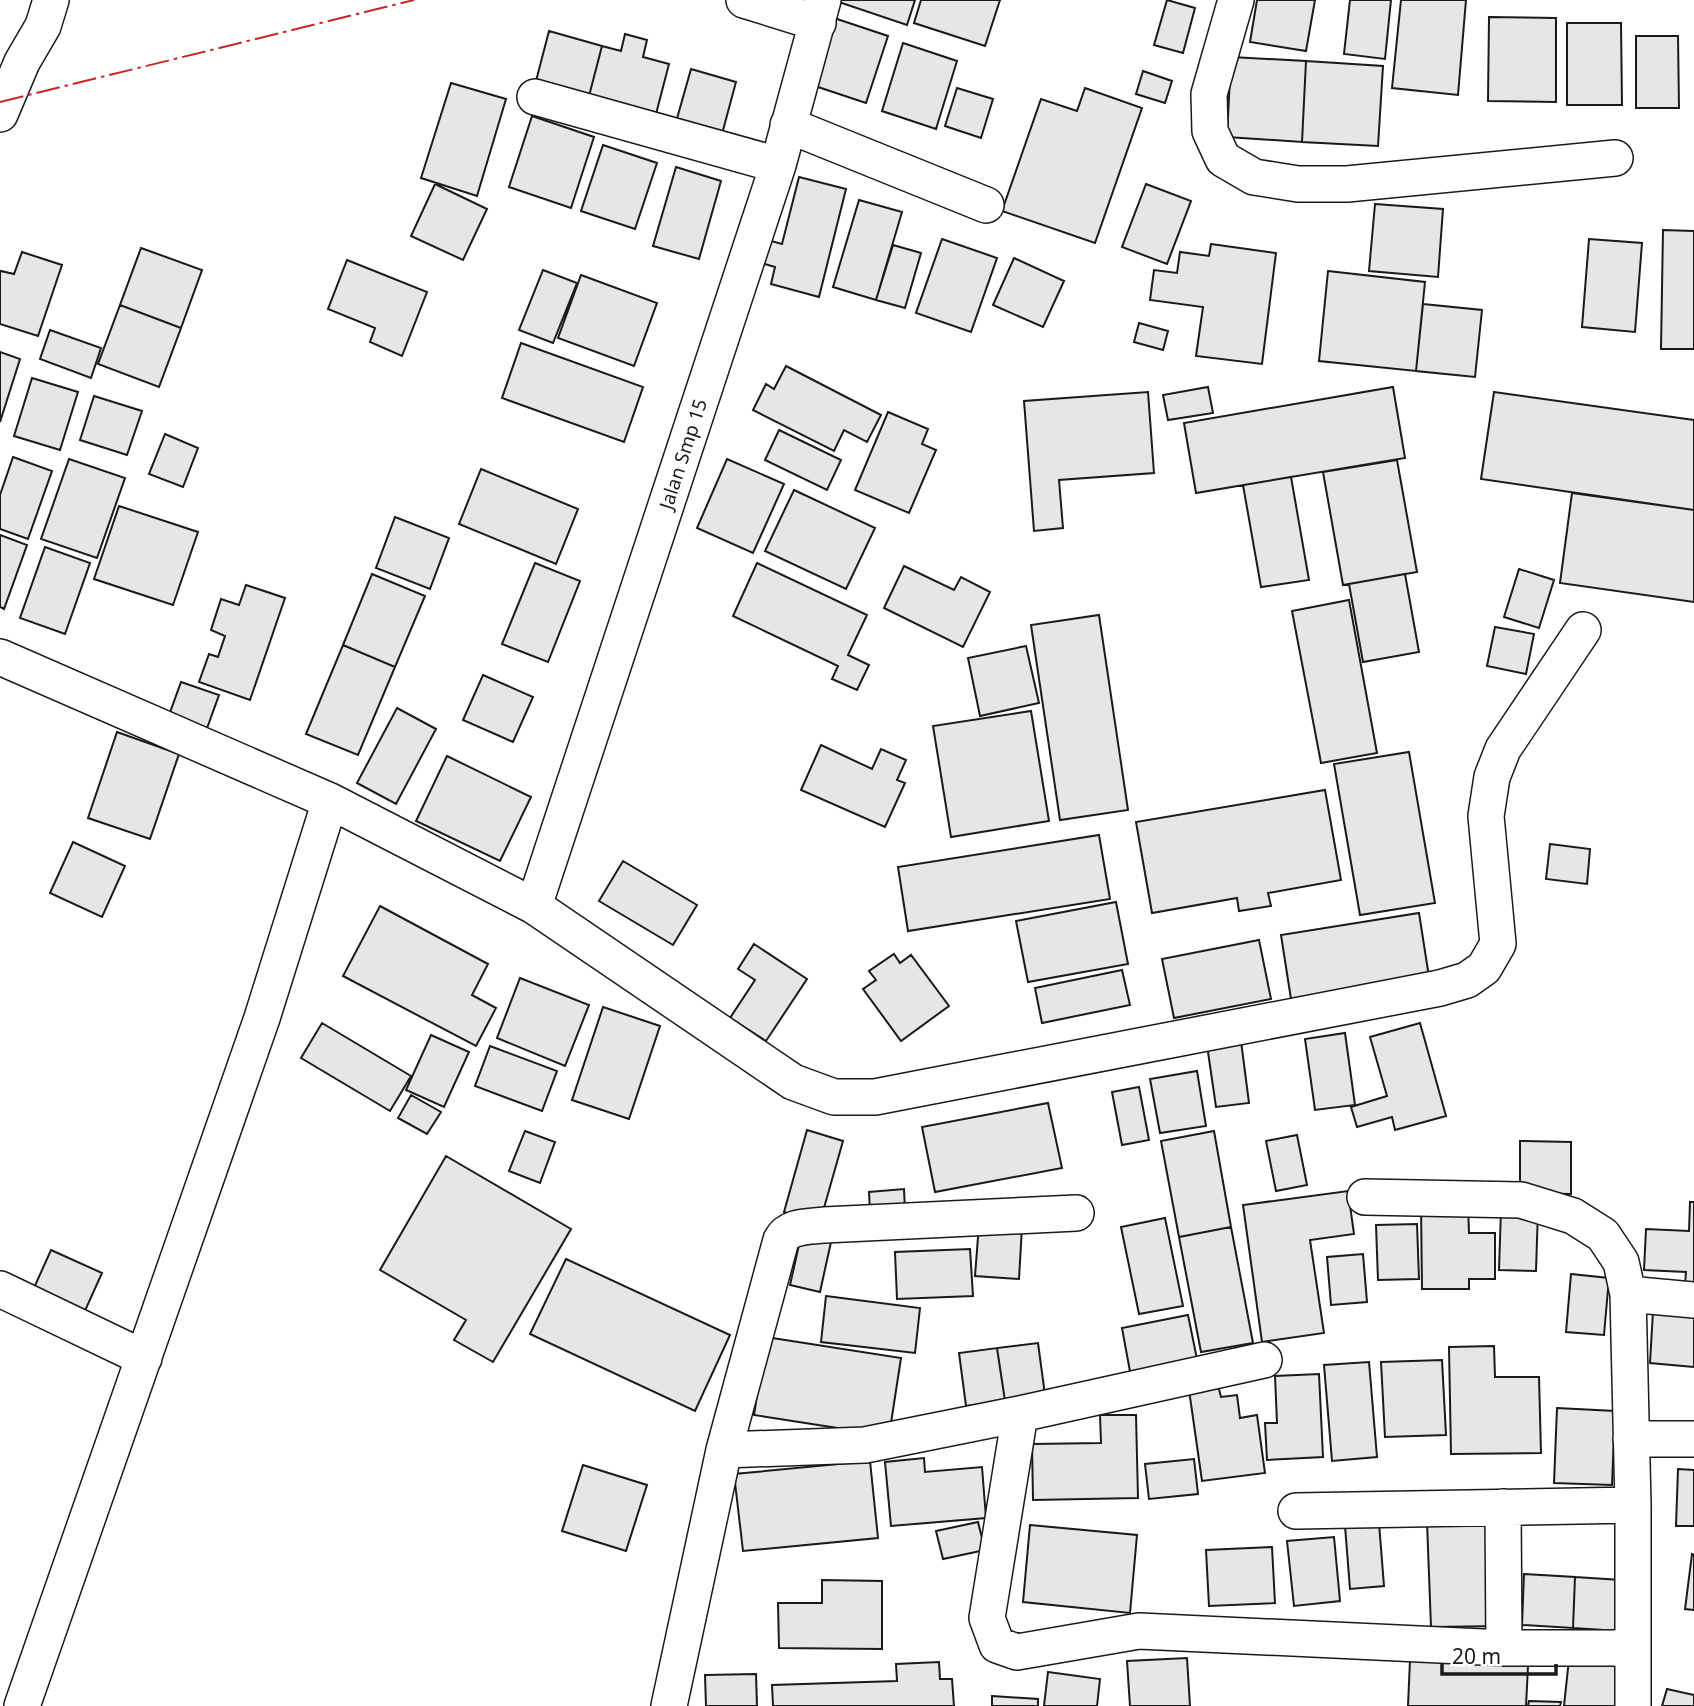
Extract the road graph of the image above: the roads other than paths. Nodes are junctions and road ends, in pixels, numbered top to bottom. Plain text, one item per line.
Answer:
1 (51, 0) edge
2 (744, 0) edge
3 (1236, 0) edge
4 (821, 11) edge
5 (535, 97) dead end
6 (0, 114) edge
7 (788, 125) junction
8 (1615, 158) dead end
9 (778, 165) junction
10 (986, 205) dead end
11 (1583, 630) dead end
12 (0, 657) edge
13 (330, 801) junction
14 (534, 906) junction
15 (1365, 1197) dead end
16 (1076, 1213) dead end
17 (0, 1289) edge
18 (1628, 1294) junction
19 (1694, 1300) edge
20 (144, 1357) junction
21 (1264, 1360) dead end
22 (1020, 1414) junction
23 (1631, 1439) junction
24 (1694, 1439) edge
25 (724, 1450) junction
26 (1633, 1505) junction
27 (1503, 1507) junction
28 (1296, 1511) dead end
29 (1504, 1648) junction
30 (1632, 1648) junction
31 (22, 1706) edge
32 (669, 1706) edge
33 (1633, 1706) edge

1 - 6 street
2 - 4 street
3 - 8 street
4 - 7 street, Jalan Smp 15
5 - 9 street
7 - 9 street, Jalan Smp 15
7 - 10 street
9 - 14 street, Jalan Smp 15
11 - 14 street
12 - 13 street
13 - 14 street
13 - 20 street
15 - 18 street
16 - 25 street
17 - 20 street
18 - 19 street
18 - 23 street
20 - 31 street
21 - 22 street
22 - 25 street
22 - 29 street
23 - 24 street
23 - 26 street
25 - 32 street
26 - 27 street
26 - 30 street
27 - 28 street
27 - 29 street
29 - 30 street
30 - 33 street

